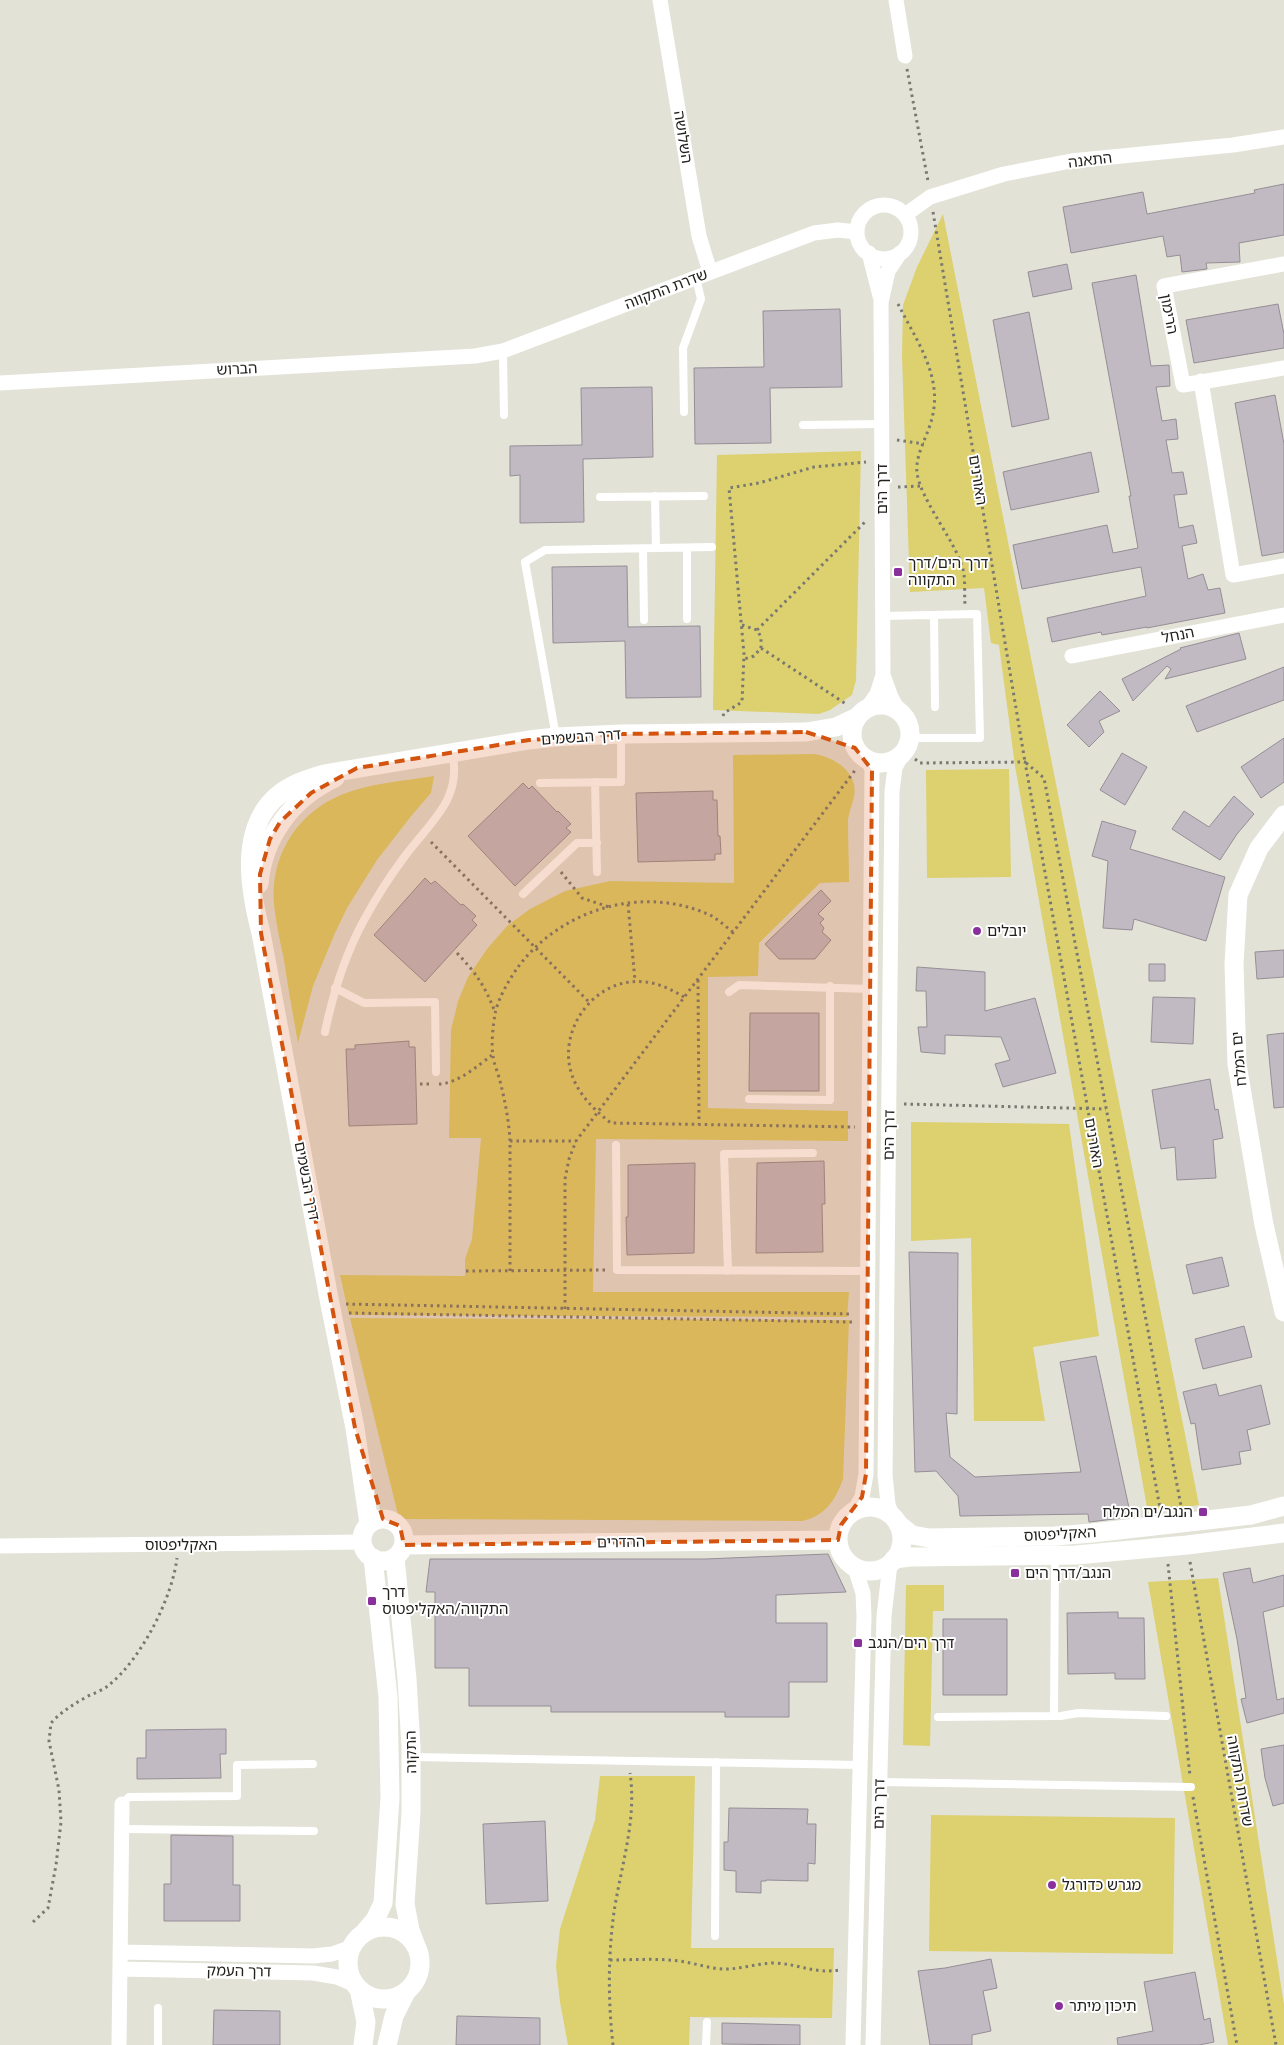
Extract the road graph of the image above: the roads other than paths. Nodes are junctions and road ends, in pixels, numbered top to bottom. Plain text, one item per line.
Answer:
1 (660, 0) edge
2 (896, 0) edge
3 (905, 56) road end
4 (1284, 136) edge
5 (905, 215) junction
6 (857, 232) junction
7 (869, 253) junction
8 (900, 253) junction
9 (1284, 264) edge
10 (703, 275) junction
11 (881, 302) junction
12 (503, 352) junction
13 (475, 356) joint
14 (1284, 368) edge
15 (1201, 381) junction
16 (0, 383) edge
17 (684, 412) dead end
18 (504, 415) dead end
19 (803, 425) dead end
20 (882, 431) junction
21 (655, 496) junction
22 (704, 496) dead end
23 (600, 497) dead end
24 (656, 548) junction
25 (687, 548) junction
26 (712, 548) dead end
27 (643, 549) junction
28 (1284, 566) edge
29 (1284, 614) edge
30 (934, 615) junction
31 (883, 616) junction
32 (687, 619) dead end
33 (644, 620) dead end
34 (1072, 656) dead end
35 (883, 675) junction
36 (935, 707) dead end
37 (898, 710) junction
38 (862, 713) junction
39 (806, 732) junction
40 (621, 734) junction
41 (556, 738) junction
42 (906, 748) junction
43 (452, 753) junction
44 (862, 755) junction
45 (595, 782) junction
46 (540, 783) dead end
47 (1284, 815) edge
48 (597, 843) junction
49 (597, 872) dead end
50 (523, 894) dead end
51 (830, 986) junction
52 (335, 988) junction
53 (871, 989) junction
54 (729, 992) dead end
55 (325, 1032) dead end
56 (436, 1072) dead end
57 (749, 1098) dead end
58 (616, 1146) dead end
59 (813, 1153) dead end
60 (728, 1271) junction
61 (868, 1271) junction
62 (1284, 1312) edge
63 (1284, 1506) edge
64 (854, 1511) junction
65 (895, 1520) junction
66 (376, 1521) junction
67 (1284, 1532) edge
68 (838, 1540) junction
69 (362, 1542) junction
70 (0, 1546) edge
71 (400, 1551) junction
72 (1055, 1556) junction
73 (373, 1558) junction
74 (892, 1562) junction
75 (855, 1568) junction
76 (1054, 1716) junction
77 (1166, 1716) dead end
78 (938, 1717) dead end
79 (411, 1757) junction
80 (716, 1762) junction
81 (313, 1764) dead end
82 (860, 1765) junction
83 (880, 1782) junction
84 (1191, 1787) dead end
85 (122, 1804) joint
86 (122, 1829) junction
87 (314, 1831) dead end
88 (715, 1936) dead end
89 (357, 1941) junction
90 (416, 1946) junction
91 (120, 1952) junction
92 (120, 1969) junction
93 (358, 1987) junction
94 (406, 1992) junction
95 (158, 2008) dead end
96 (706, 2022) dead end
97 (119, 2045) edge
98 (158, 2045) edge
99 (363, 2045) edge
100 (387, 2045) edge
101 (706, 2045) edge
102 (853, 2045) edge
103 (873, 2045) edge

1 - 10 street, השלושה
2 - 3 street
4 - 5 street, התאנה
5 - 6 street
5 - 8 street
6 - 7 street
6 - 10 street, שדרת התקווה
7 - 8 street
7 - 11 street, דרך הים
8 - 11 street, דרך הים
9 - 15 street, הרימון
10 - 12 street, שדרת התקווה
10 - 17 lane
11 - 20 street, דרך הים
12 - 13 street, שדרת התקווה
12 - 18 lane
13 - 16 street, הברוש
14 - 15 street, הרימון
15 - 28 street
19 - 20 lane
20 - 31 street, דרך הים
21 - 22 lane
21 - 23 lane
21 - 24 lane
24 - 25 lane
24 - 27 lane
25 - 26 lane
25 - 32 lane
27 - 33 lane
27 - 41 lane
29 - 34 street, הנחל
30 - 31 lane
30 - 36 lane
30 - 42 lane
31 - 35 street, דרך הים
35 - 37 street, דרך הים
35 - 38 street, דרך הים
37 - 38 street
37 - 42 street
38 - 39 street, דרך הבשמים
38 - 44 street
39 - 40 street, דרך הבשמים
39 - 44 street, דרך הבשמים
40 - 41 street, דרך הבשמים
40 - 45 lane
41 - 43 street, דרך הבשמים
42 - 44 street
42 - 65 street, דרך הים
43 - 52 lane
43 - 66 street, דרך הבשמים
44 - 53 street, דרך הים
45 - 46 lane
45 - 48 lane
47 - 62 street, ים המלח
48 - 49 lane
48 - 50 lane
51 - 53 lane
51 - 54 lane
51 - 57 lane
52 - 55 lane
52 - 56 lane
53 - 61 street, דרך הים
58 - 60 lane
59 - 60 lane
60 - 61 lane
61 - 64 street, דרך הים
63 - 65 street, האקליפטוס
64 - 65 street
64 - 68 street
65 - 74 street
66 - 69 street
66 - 71 street
67 - 72 street, האקליפטוס
68 - 71 street, ההדרים
68 - 75 street
69 - 70 street, האקליפטוס
69 - 73 street
71 - 73 street
71 - 79 street, התקוה
72 - 74 street, האקליפטוס
72 - 76 lane
73 - 89 street, התקוה
74 - 75 street
74 - 83 street, דרך הים
75 - 82 street, דרך הים
76 - 77 lane
76 - 78 lane
79 - 80 lane
79 - 90 street, התקוה
80 - 82 lane
80 - 88 lane
81 - 85 lane
82 - 102 street, דרך הים
83 - 84 lane
83 - 103 street, דרך הים
85 - 86 street
86 - 87 lane
86 - 91 street
89 - 90 street
89 - 91 street, דרך העמק
89 - 93 street
90 - 94 street
91 - 92 street
92 - 93 street, דרך העמק
92 - 97 street
93 - 94 street
93 - 99 street
94 - 100 street
95 - 98 lane
96 - 101 lane

